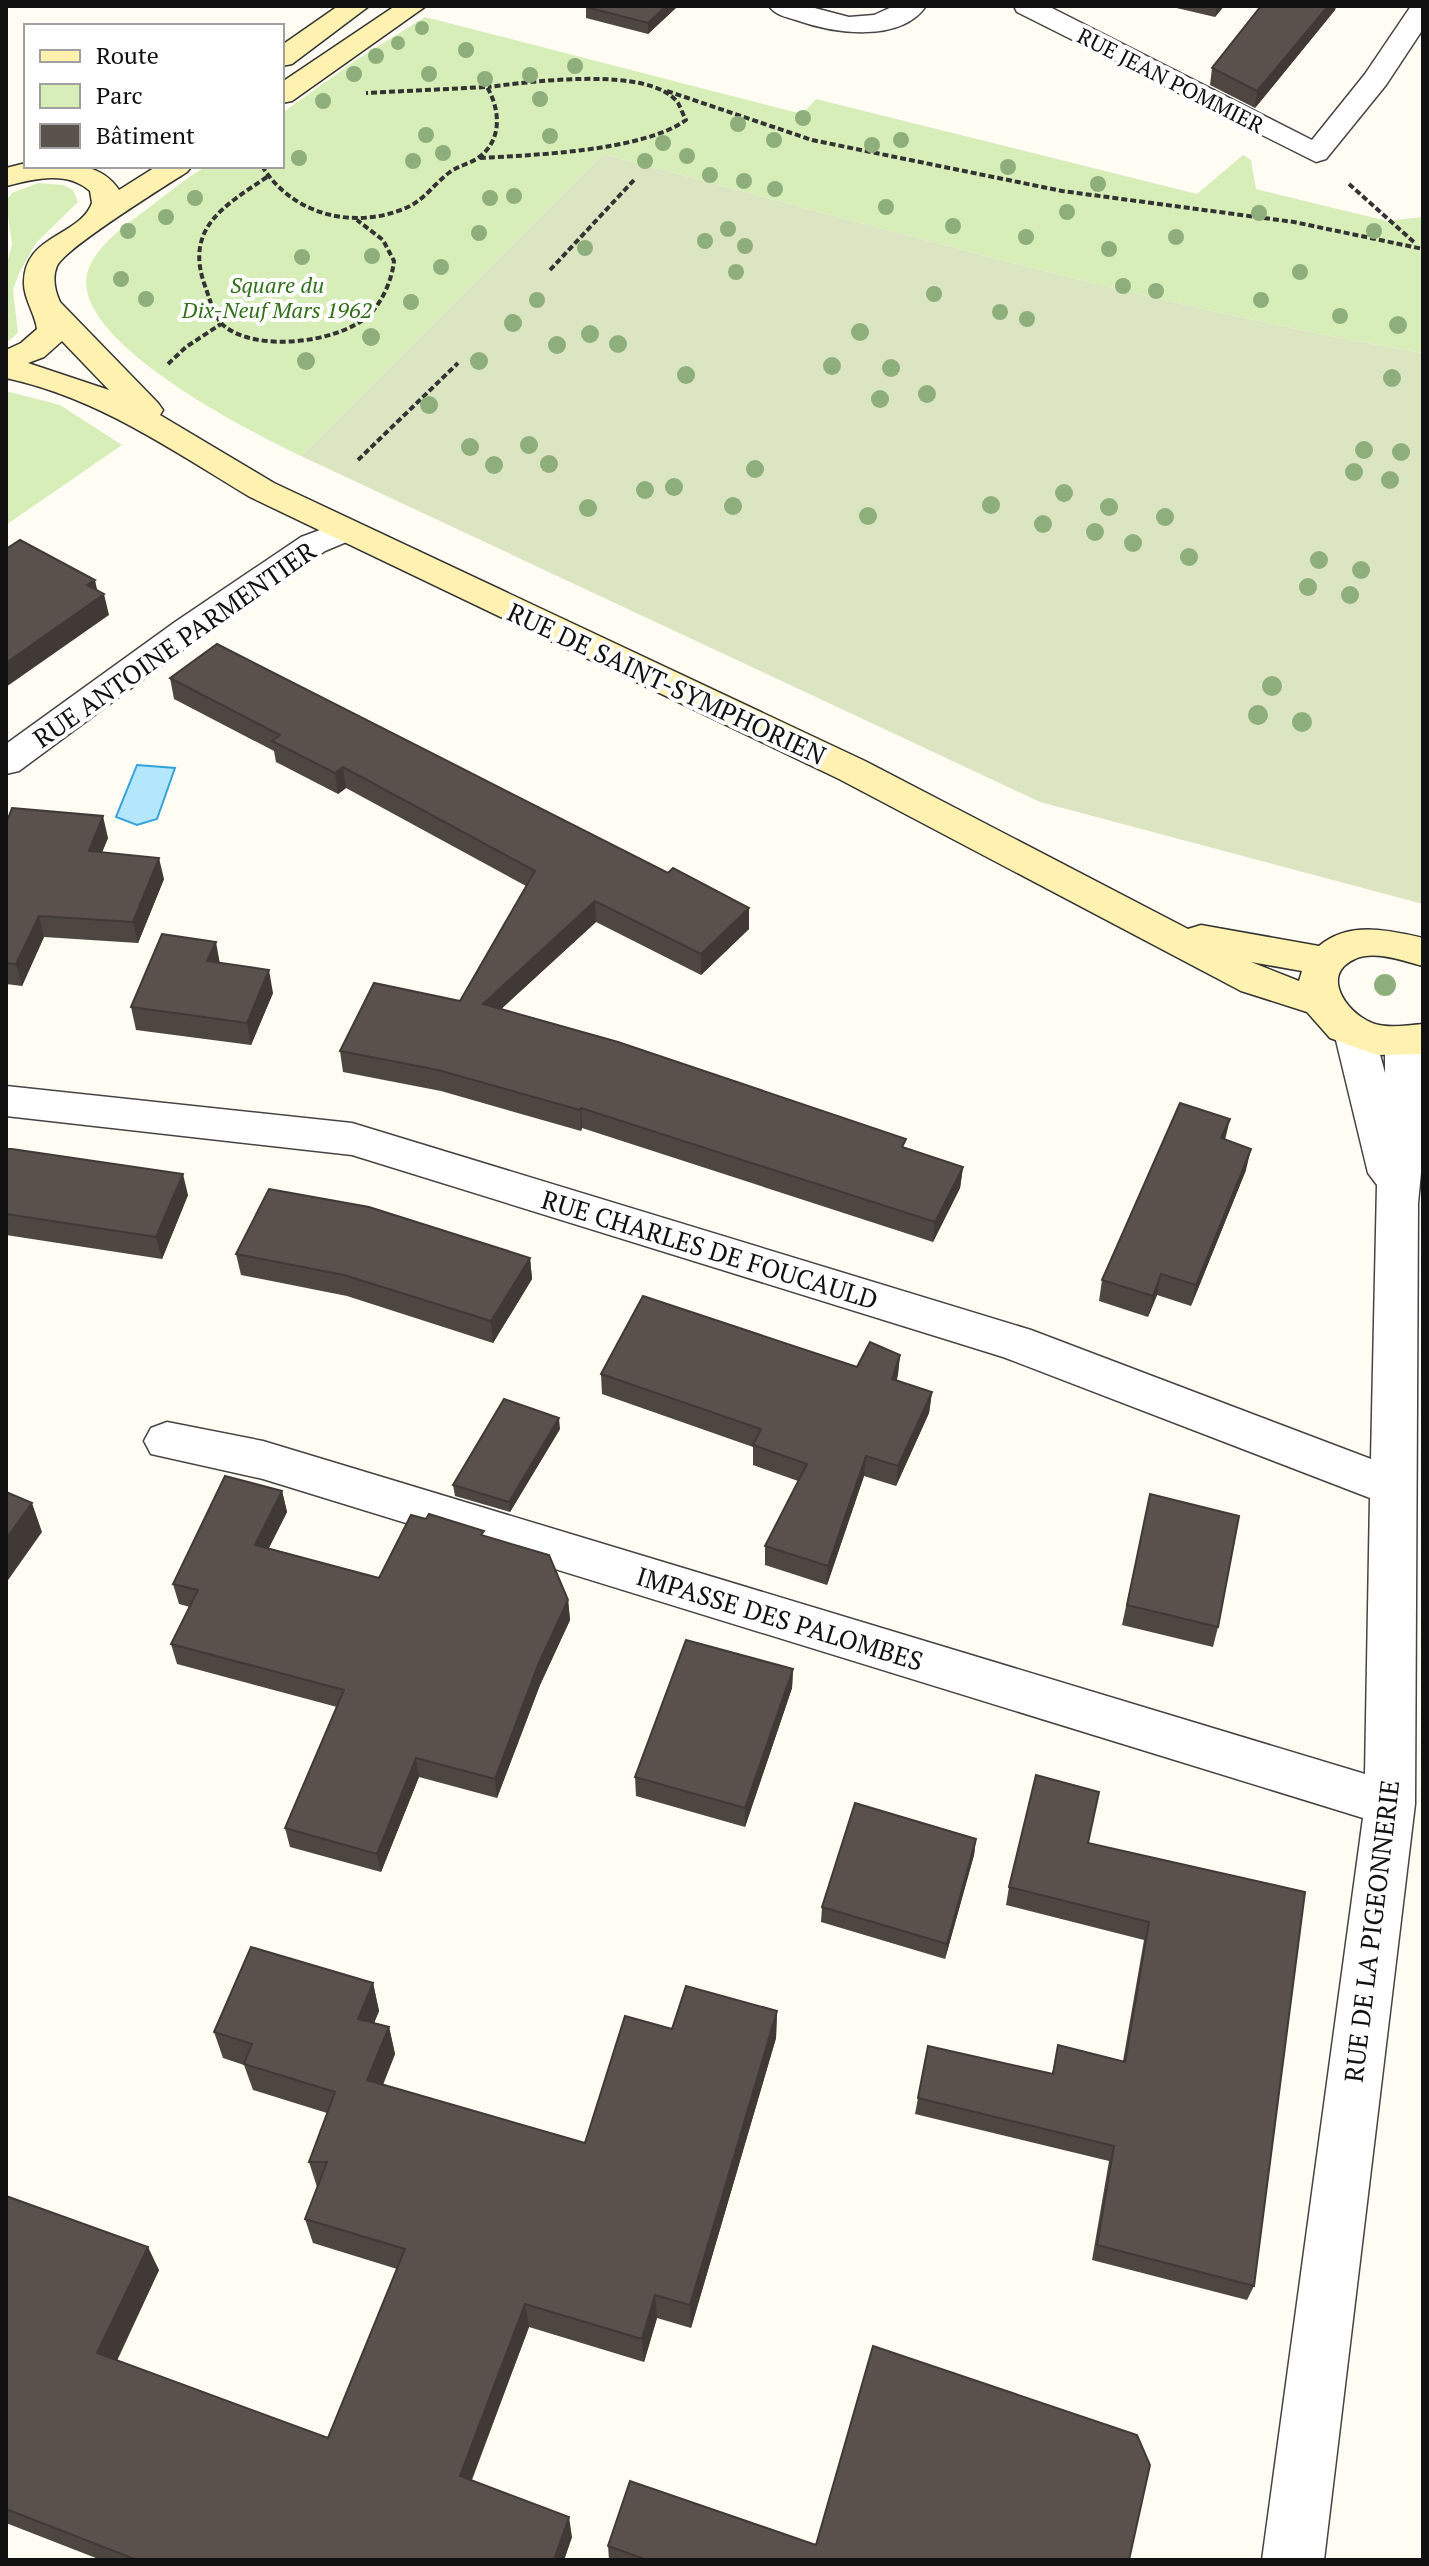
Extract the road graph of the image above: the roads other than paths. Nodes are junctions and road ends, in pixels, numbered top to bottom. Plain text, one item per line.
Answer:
1 (356, 6) edge
2 (413, 6) edge
3 (782, 6) edge
4 (913, 6) edge
5 (1027, 6) edge
6 (1423, 8) edge
7 (284, 57) edge
8 (284, 94) edge
9 (46, 168) edge
10 (54, 168) edge
11 (174, 168) edge
12 (6, 177) edge
13 (101, 215) junction
14 (48, 308) junction
15 (6, 361) edge
16 (6, 368) edge
17 (170, 435) junction
18 (344, 531) junction
19 (6, 762) edge
20 (1163, 933) junction
21 (1423, 952) edge
22 (1325, 961) junction
23 (1321, 1002) junction
24 (1354, 1032) junction
25 (1414, 1040) edge
26 (6, 1101) edge
27 (1397, 1203) junction
28 (167, 1441) dead end
29 (1393, 1487) junction
30 (1390, 1804) junction
31 (1293, 2560) edge

1 - 7 street
2 - 8 street
3 - 4 street
5 - 6 street, RUE JEAN POMMIER
9 - 12 street
10 - 13 street
11 - 13 street
13 - 14 street
14 - 15 street
14 - 17 street, RUE DE SAINT-SYMPHORIEN
16 - 17 street, RUE DE SAINT-SYMPHORIEN
17 - 18 street, RUE DE SAINT-SYMPHORIEN
18 - 19 street, RUE ANTOINE PARMENTIER
18 - 20 street, RUE DE SAINT-SYMPHORIEN
20 - 22 street, RUE DE SAINT-SYMPHORIEN
20 - 23 street, RUE DE SAINT-SYMPHORIEN
21 - 22 street
22 - 23 street
23 - 24 street, RUE DE SAINT-SYMPHORIEN
24 - 25 street, RUE DE SAINT-SYMPHORIEN
24 - 27 street, RUE DE LA PIGEONNERIE
25 - 27 street, RUE DE LA PIGEONNERIE
26 - 29 street, RUE CHARLES DE FOUCAULD
27 - 29 street, RUE DE LA PIGEONNERIE
28 - 30 street, IMPASSE DES PALOMBES
29 - 30 street, RUE DE LA PIGEONNERIE
30 - 31 street, RUE DE LA PIGEONNERIE

